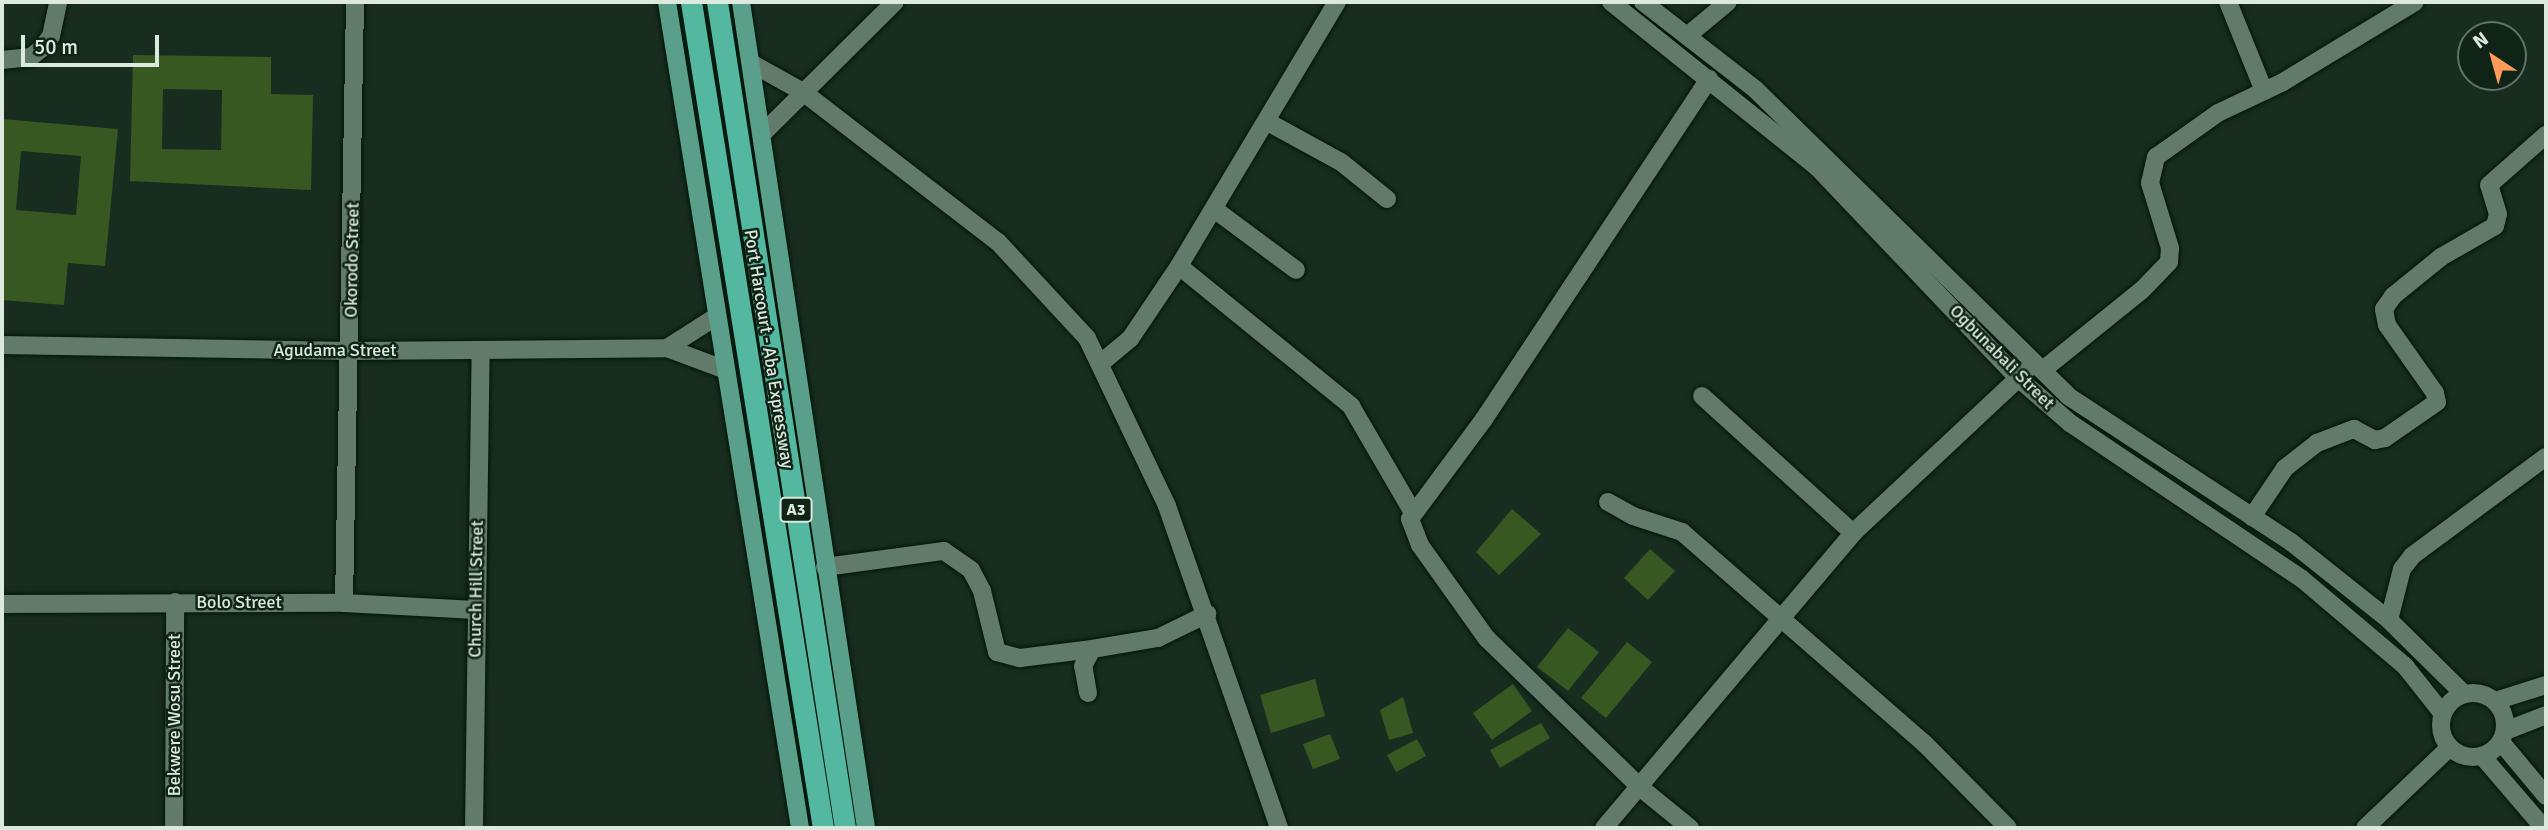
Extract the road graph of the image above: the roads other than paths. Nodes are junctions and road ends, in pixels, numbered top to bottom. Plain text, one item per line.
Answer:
1 (58, 2) edge
2 (355, 2) edge
3 (667, 2) edge
4 (691, 2) edge
5 (717, 2) edge
6 (741, 2) edge
7 (895, 2) edge
8 (1337, 2) edge
9 (1611, 2) edge
10 (1643, 2) edge
11 (1728, 2) edge
12 (2228, 2) edge
13 (2413, 3) edge
14 (1687, 36) junction
15 (2, 60) edge
16 (751, 63) junction
17 (1709, 79) junction
18 (2264, 91) junction
19 (803, 92) junction
20 (1266, 121) junction
21 (762, 134) junction
22 (2546, 135) edge
23 (1387, 200) dead end
24 (1214, 209) junction
25 (1179, 266) junction
26 (1296, 270) dead end
27 (717, 316) junction
28 (2, 345) edge
29 (667, 348) junction
30 (481, 350) junction
31 (352, 351) junction
32 (1101, 363) junction
33 (2040, 366) junction
34 (726, 370) junction
35 (2018, 378) junction
36 (1702, 396) dead end
37 (2546, 457) edge
38 (1608, 502) dead end
39 (1412, 511) junction
40 (2252, 517) junction
41 (1853, 533) junction
42 (825, 567) junction
43 (175, 602) junction
44 (344, 603) junction
45 (2, 604) edge
46 (476, 610) junction
47 (1207, 614) junction
48 (1782, 619) junction
49 (2389, 620) junction
50 (1092, 649) junction
51 (2546, 685) edge
52 (1088, 693) dead end
53 (2464, 694) junction
54 (2495, 701) junction
55 (2443, 714) junction
56 (2546, 715) edge
57 (2503, 737) junction
58 (2450, 747) junction
59 (2482, 756) junction
60 (1641, 788) junction
61 (2546, 796) edge
62 (174, 828) edge
63 (474, 828) edge
64 (800, 828) edge
65 (823, 828) edge
66 (845, 828) edge
67 (866, 828) edge
68 (1279, 828) edge
69 (1604, 828) edge
70 (1690, 828) edge
71 (2008, 828) edge
72 (2365, 828) edge
73 (2544, 828) edge

1 - 15 street
2 - 31 street, Okorodo Street
3 - 27 main road
4 - 65 highway, Port Harcourt - Aba Expressway / A3
5 - 66 highway, Port Harcourt - Aba Expressway / A3
6 - 16 main road
7 - 19 street
8 - 20 street
9 - 17 street, Ogbunabali Street
10 - 14 street, Ogbunabali Street
11 - 14 street
12 - 18 street
13 - 18 street
14 - 33 street, Ogbunabali Street
16 - 19 street
16 - 21 main road
17 - 35 street, Ogbunabali Street
17 - 39 street
18 - 33 street
19 - 21 street
19 - 32 street
20 - 23 street
20 - 24 street
21 - 42 main road
22 - 40 street
24 - 25 street
24 - 26 street
25 - 32 street
25 - 39 street
27 - 29 street
27 - 34 main road
28 - 31 street, Agudama Street
29 - 30 street, Agudama Street
29 - 34 street
30 - 31 street, Agudama Street
30 - 46 street, Church Hill Street
31 - 44 street, Okorodo Street
32 - 47 street
33 - 35 street
33 - 40 street, Ogbunabali Street
34 - 64 main road
35 - 41 street
35 - 55 street, Ogbunabali Street
36 - 41 street
37 - 49 street
38 - 48 street
39 - 60 street
40 - 49 street, Ogbunabali Street
41 - 48 street
42 - 50 street
42 - 67 main road
43 - 44 street, Bolo Street
43 - 45 street, Bolo Street
43 - 62 street, Bekwere Wosu Street
44 - 46 street, Bolo Street
46 - 63 street, Church Hill Street
47 - 50 street
47 - 68 street
48 - 60 street
48 - 71 street
49 - 53 street, Ogbunabali Street
50 - 52 street
51 - 54 street
53 - 54 street
53 - 55 street
54 - 57 street
55 - 58 street
56 - 57 street
57 - 59 street
57 - 61 street
58 - 59 street
58 - 72 street
59 - 73 street
60 - 69 street
60 - 70 street

